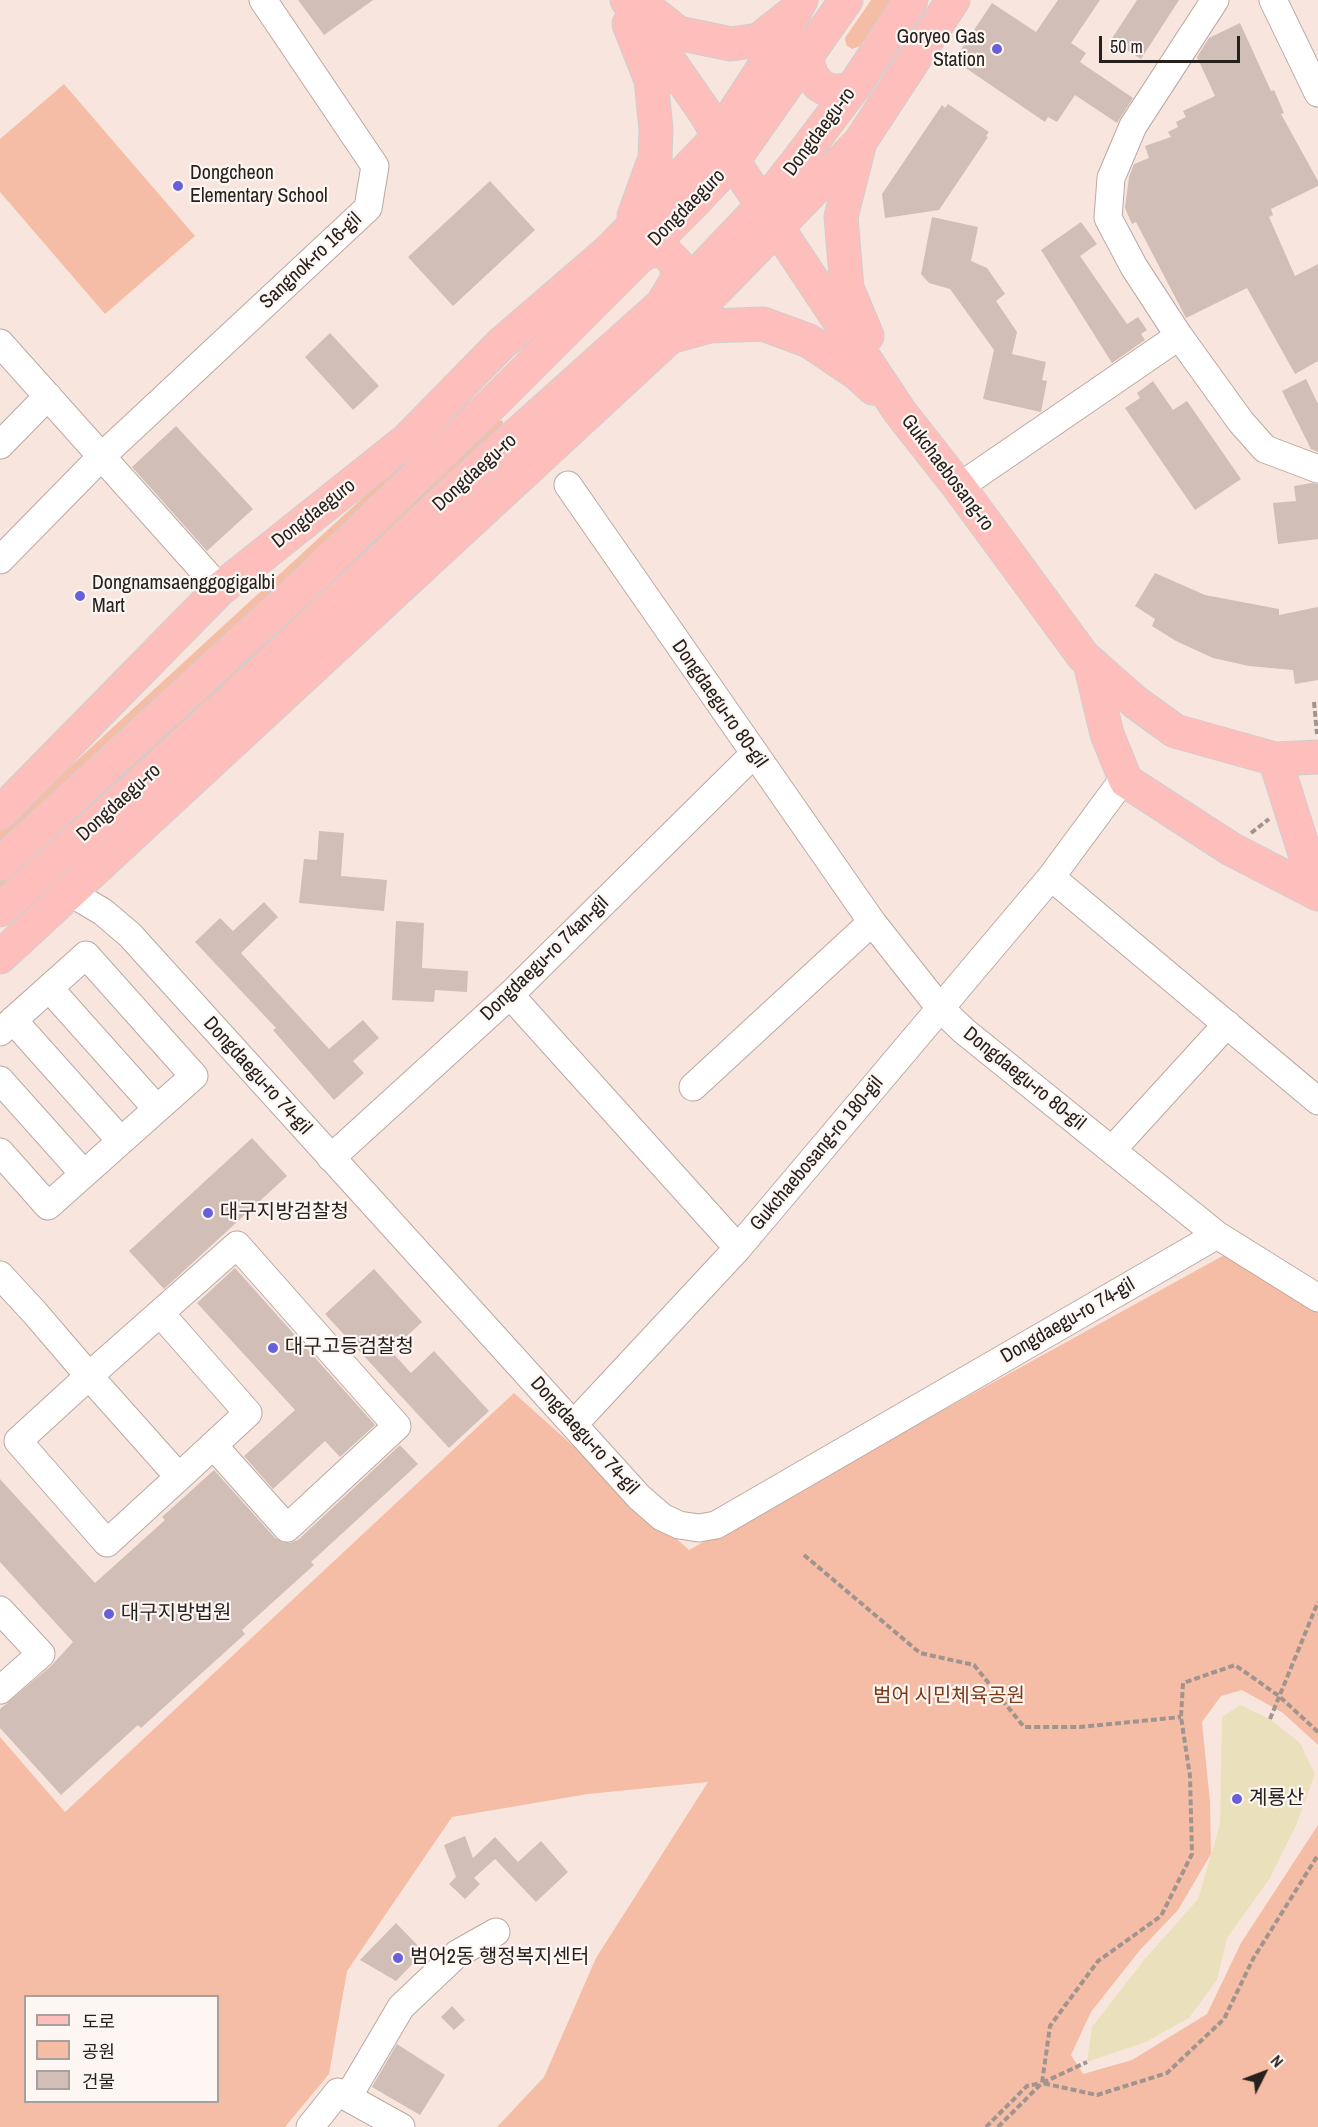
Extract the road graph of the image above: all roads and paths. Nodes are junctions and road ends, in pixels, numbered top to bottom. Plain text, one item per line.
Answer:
1 (263, 0) edge
2 (620, 0) edge
3 (627, 0) edge
4 (637, 0) edge
5 (846, 0) edge
6 (911, 0) edge
7 (953, 0) edge
8 (1215, 0) edge
9 (1273, 0) edge
10 (797, 7) edge
11 (808, 53) junction
12 (853, 88) junction
13 (1318, 93) edge
14 (860, 142) junction
15 (726, 148) junction
16 (771, 216) junction
17 (624, 254) junction
18 (664, 323) junction
19 (1179, 336) junction
20 (0, 343) edge
21 (48, 396) junction
22 (900, 412) junction
23 (0, 446) edge
24 (102, 456) junction
25 (1318, 469) edge
26 (567, 485) dead end
27 (959, 487) junction
28 (0, 560) edge
29 (220, 589) junction
30 (1090, 663) junction
31 (1314, 702) dead end
32 (1318, 750) edge
33 (754, 753) junction
34 (1275, 759) junction
35 (1126, 781) junction
36 (0, 813) edge
37 (0, 864) edge
38 (1318, 871) edge
39 (1051, 877) junction
40 (72, 893) junction
41 (1318, 894) edge
42 (0, 910) edge
43 (872, 922) junction
44 (0, 957) edge
45 (49, 988) junction
46 (510, 995) junction
47 (940, 1008) junction
48 (1227, 1024) junction
49 (7, 1026) edge
50 (0, 1080) edge
51 (693, 1087) dead end
52 (1318, 1101) edge
53 (157, 1109) junction
54 (121, 1141) junction
55 (1112, 1150) junction
56 (0, 1152) edge
57 (331, 1158) junction
58 (84, 1174) junction
59 (1217, 1235) junction
60 (738, 1248) junction
61 (0, 1275) edge
62 (1318, 1298) edge
63 (160, 1313) junction
64 (89, 1376) junction
65 (574, 1424) junction
66 (213, 1445) junction
67 (179, 1477) junction
68 (804, 1555) dead end
69 (1318, 1602) edge
70 (0, 1610) edge
71 (0, 1690) edge
72 (1279, 1696) junction
73 (1181, 1717) junction
74 (1270, 1719) dead end
75 (1318, 1732) edge
76 (1318, 1855) edge
77 (496, 1932) dead end
78 (1087, 2062) dead end
79 (1042, 2083) junction
80 (348, 2097) junction
81 (310, 2127) edge
82 (401, 2127) edge
83 (986, 2127) edge
84 (998, 2127) edge

1 - 24 street, Sangnok-ro 16-gil
2 - 17 main road
3 - 15 main road, Gukchaebosang-ro
4 - 10 main road
5 - 11 main road
6 - 12 main road, Dongdaegu-ro
7 - 14 main road
8 - 19 street
9 - 13 street
10 - 15 main road
11 - 12 main road
11 - 15 main road
12 - 16 main road, Dongdaegu-ro
14 - 16 main road
14 - 22 main road
15 - 16 main road, Gukchaebosang-ro
15 - 17 main road, Dongdaeguro
16 - 18 main road, Dongdaegu-ro
16 - 22 main road, Gukchaebosang-ro
17 - 18 main road
17 - 29 main road, Dongdaeguro
17 - 37 main road, Dongdaegu-ro
18 - 22 main road
18 - 40 main road, Dongdaegu-ro
18 - 42 main road, Dongdaegu-ro
19 - 25 street
19 - 27 street
20 - 21 street
21 - 23 street
21 - 24 street
22 - 27 main road, Gukchaebosang-ro
24 - 28 street, Sangnok-ro 16-gil
24 - 29 street
26 - 33 street, Dongdaegu-ro 80-gil
27 - 30 main road, Gukchaebosang-ro
29 - 36 main road, Dongdaeguro
30 - 34 main road, Gukchaebosang-ro
30 - 35 main road
31 - 32 path
32 - 34 main road, Gukchaebosang-ro
33 - 43 street, Dongdaegu-ro 80-gil
33 - 46 street, Dongdaegu-ro 74an-gil
34 - 38 main road
35 - 39 street, Gukchaebosang-ro 180-gil
35 - 41 main road
39 - 47 street, Gukchaebosang-ro 180-gil
39 - 48 street
40 - 44 main road, Dongdaegu-ro
40 - 57 street, Dongdaegu-ro 74-gil
43 - 47 street, Dongdaegu-ro 80-gil
43 - 51 street
45 - 49 street
45 - 53 street
45 - 53 street
46 - 57 street, Dongdaegu-ro 74an-gil
46 - 60 street
47 - 55 street, Dongdaegu-ro 80-gil
47 - 60 street, Gukchaebosang-ro 180-gil
48 - 52 street
48 - 55 street
49 - 54 street
50 - 58 street
53 - 54 street
54 - 58 street
55 - 59 street, Dongdaegu-ro 80-gil
56 - 58 street
57 - 65 street, Dongdaegu-ro 74-gil
59 - 62 street, Dongdaegu-ro 80-gil
59 - 65 street, Dongdaegu-ro 74-gil
60 - 65 street, Gukchaebosang-ro 180-gil
61 - 64 street
63 - 64 street
63 - 66 street
63 - 66 street
64 - 67 street
64 - 67 street
66 - 67 street
68 - 73 path
69 - 72 path
70 - 71 street
72 - 73 path
72 - 74 path
72 - 75 path
73 - 79 path
76 - 79 path
77 - 80 street
78 - 79 path
79 - 83 path
79 - 84 path
80 - 81 street
80 - 82 street

